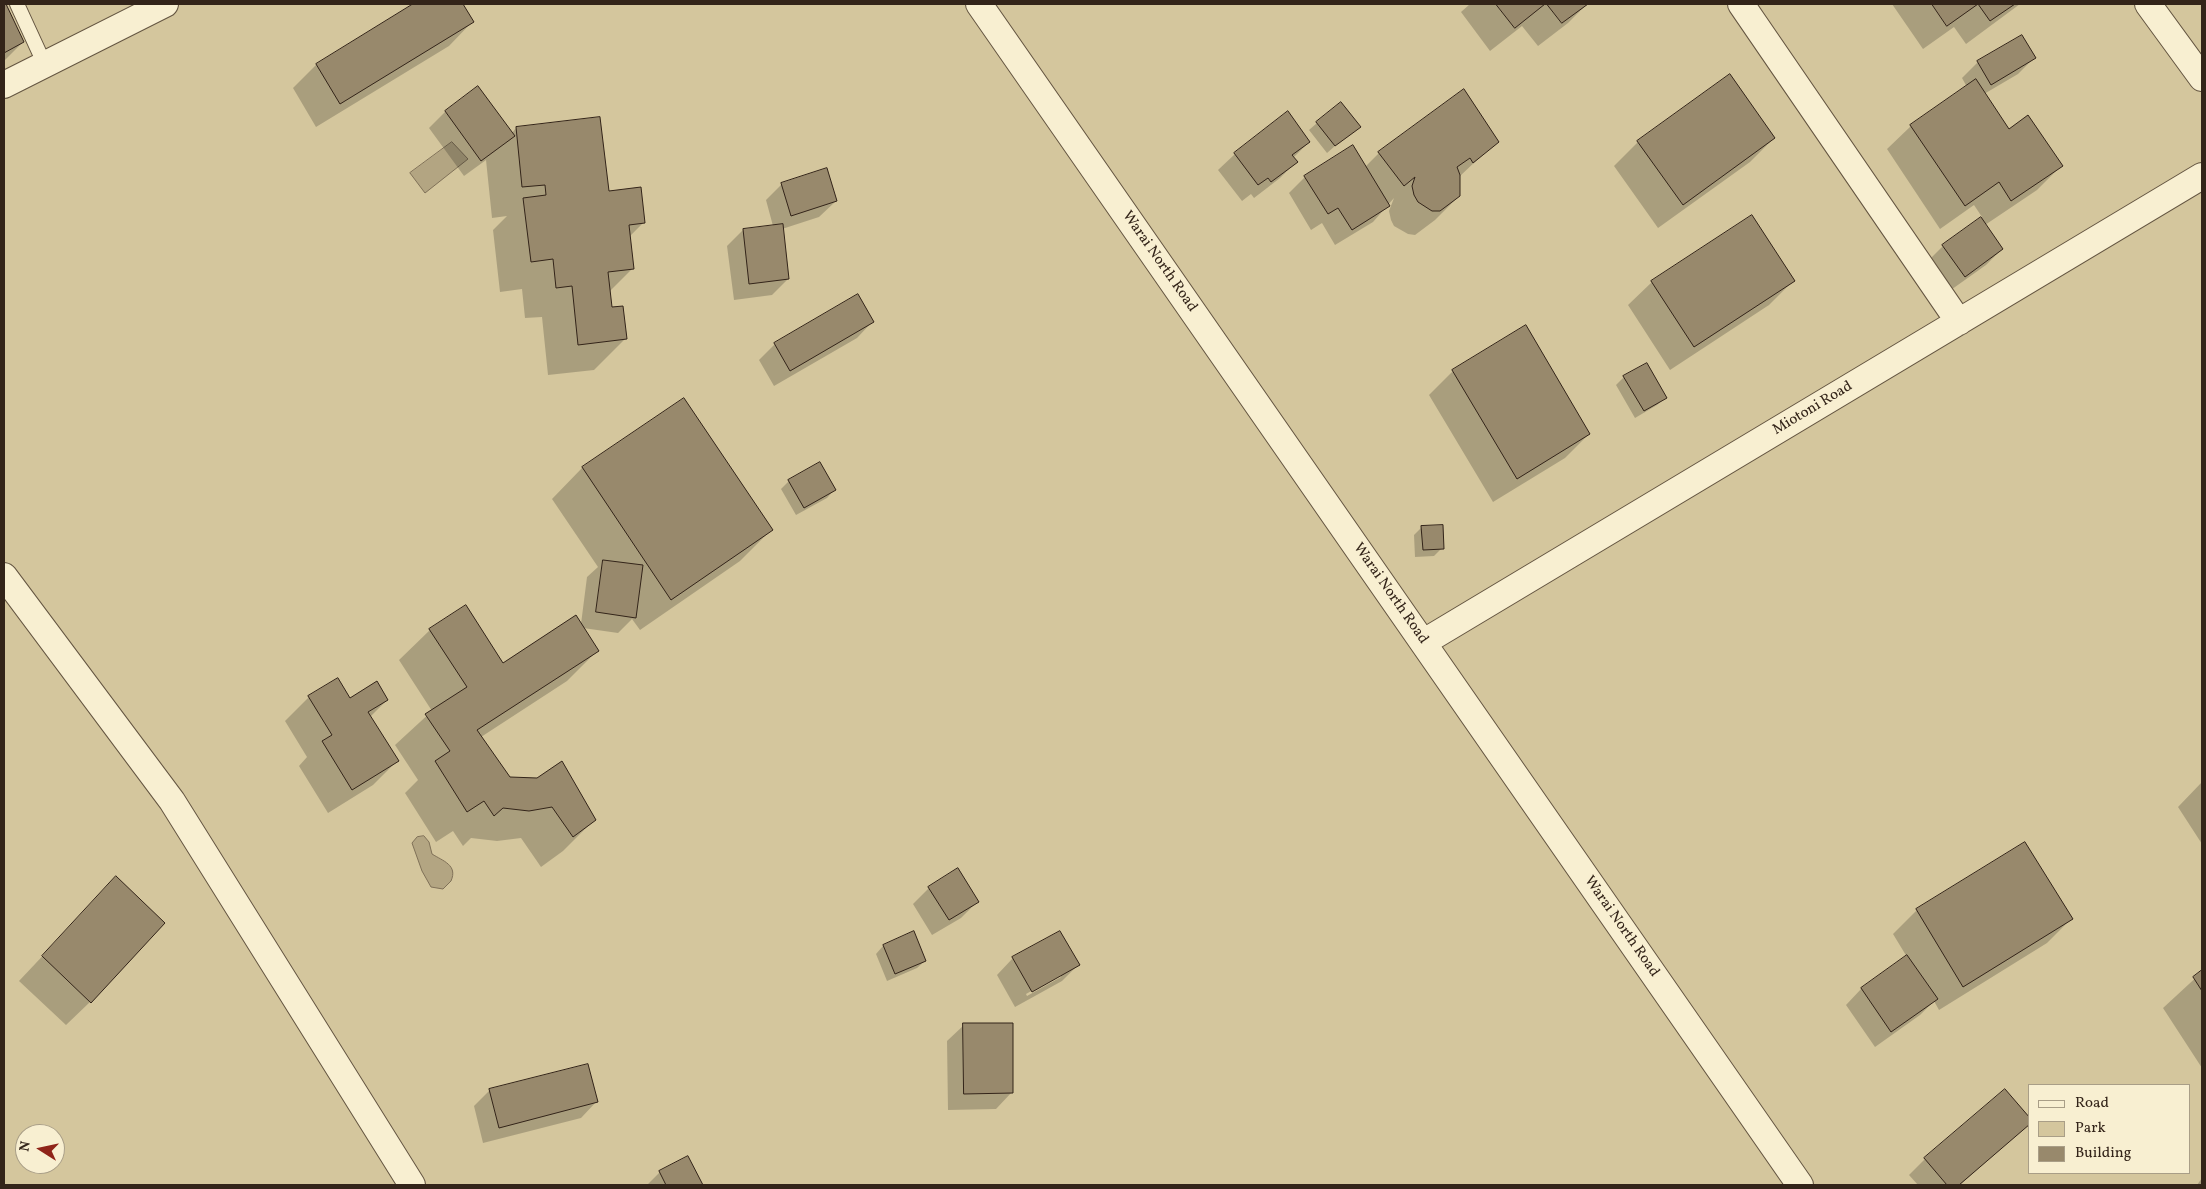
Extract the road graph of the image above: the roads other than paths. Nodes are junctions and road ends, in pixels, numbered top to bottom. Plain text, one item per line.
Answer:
1 (17, 4) edge
2 (165, 4) edge
3 (979, 4) edge
4 (1741, 4) edge
5 (2148, 4) edge
6 (45, 64) junction
7 (2202, 78) edge
8 (4, 85) edge
9 (2202, 176) edge
10 (1958, 322) junction
11 (4, 576) edge
12 (1424, 642) junction
13 (412, 1185) edge
14 (1800, 1185) edge

1 - 6 lane
2 - 6 street
3 - 12 street, Warai North Road
4 - 10 street
5 - 7 street
6 - 8 street
9 - 10 street, Miotoni Road
10 - 12 street, Miotoni Road
11 - 13 street
12 - 14 street, Warai North Road

